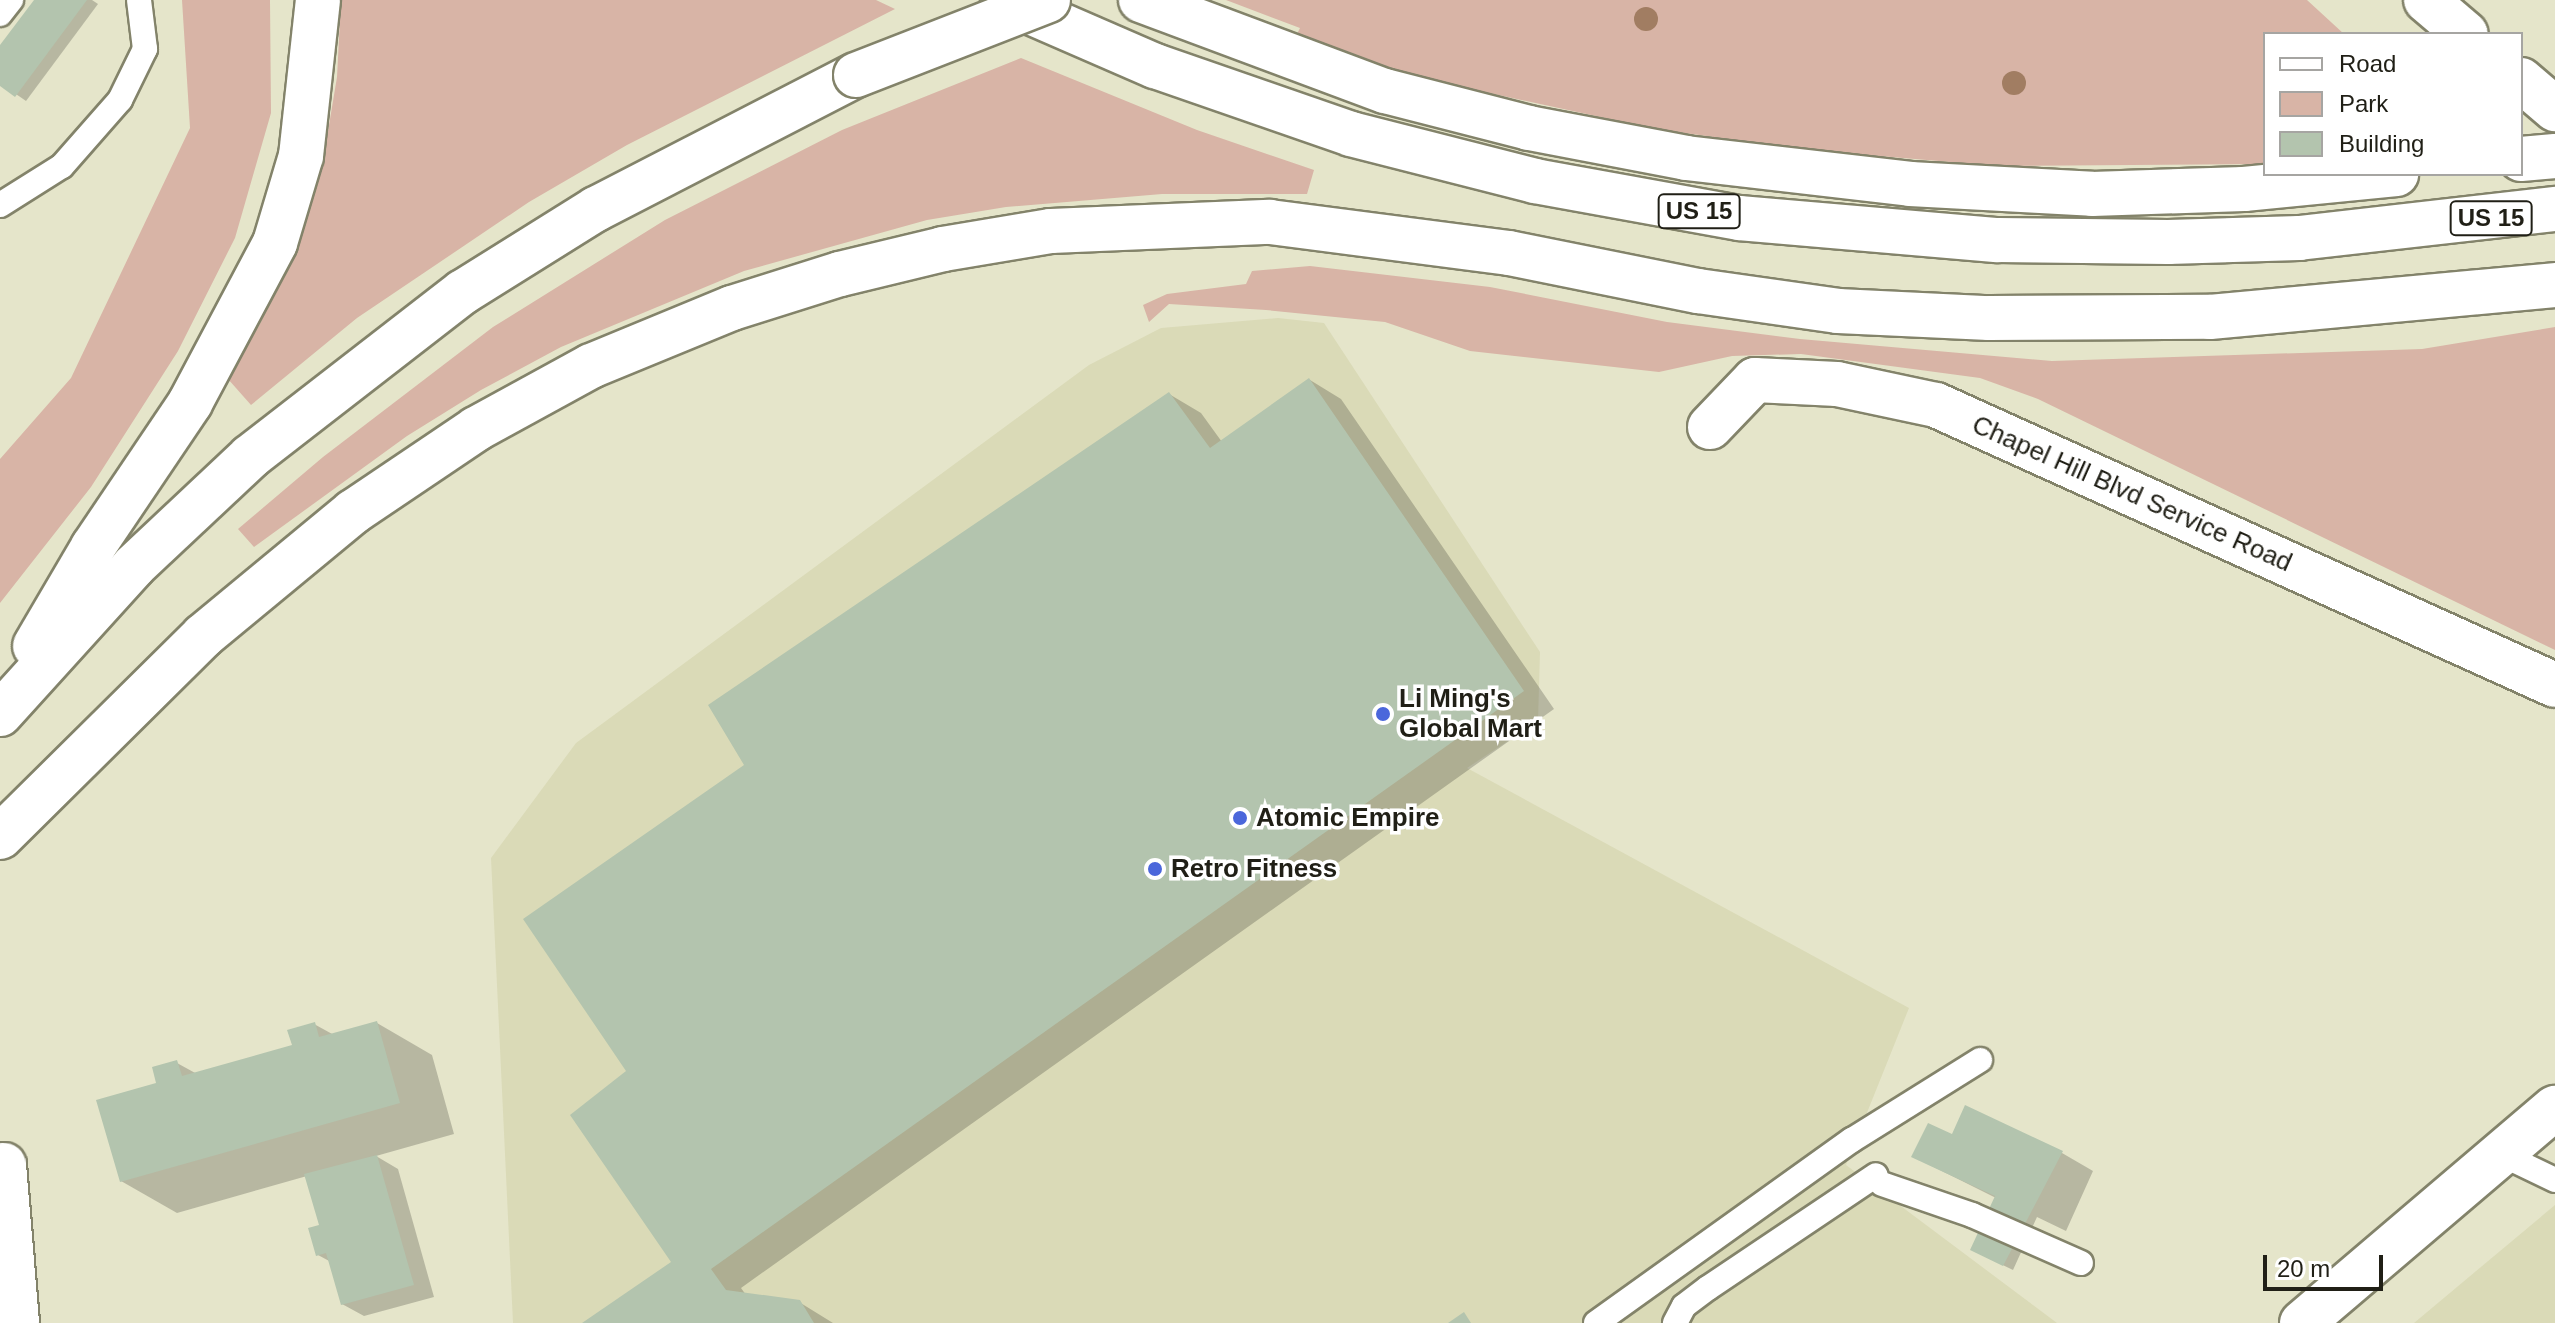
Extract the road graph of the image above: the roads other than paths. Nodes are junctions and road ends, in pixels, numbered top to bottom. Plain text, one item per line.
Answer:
1 (11, 0) edge
2 (139, 0) edge
3 (318, 0) edge
4 (1003, 0) edge
5 (1048, 0) edge
6 (1141, 0) edge
7 (2426, 0) edge
8 (0, 14) edge
9 (2464, 32) edge
10 (2523, 82) edge
11 (2555, 109) edge
12 (2555, 156) edge
13 (2523, 159) edge
14 (2382, 176) edge
15 (0, 205) edge
16 (2555, 209) edge
17 (2555, 285) edge
18 (1710, 427) dead end
19 (2555, 685) edge
20 (0, 705) edge
21 (0, 714) edge
22 (0, 837) edge
23 (1980, 1060) dead end
24 (2555, 1108) edge
25 (2501, 1154) junction
26 (4, 1165) dead end
27 (2555, 1180) edge
28 (2081, 1263) dead end
29 (17, 1323) edge
30 (1596, 1323) edge
31 (1675, 1323) edge
32 (2302, 1323) edge

1 - 8 lane
2 - 15 lane
3 - 20 main road
4 - 16 main road, US 15
5 - 21 main road, bridge
6 - 14 main road
7 - 9 main road
10 - 11 main road
12 - 13 main road
17 - 22 main road
18 - 19 main road, Chapel Hill Blvd Service Road
23 - 30 lane
24 - 25 main road
25 - 27 lane
25 - 32 main road
26 - 29 main road
28 - 31 lane

